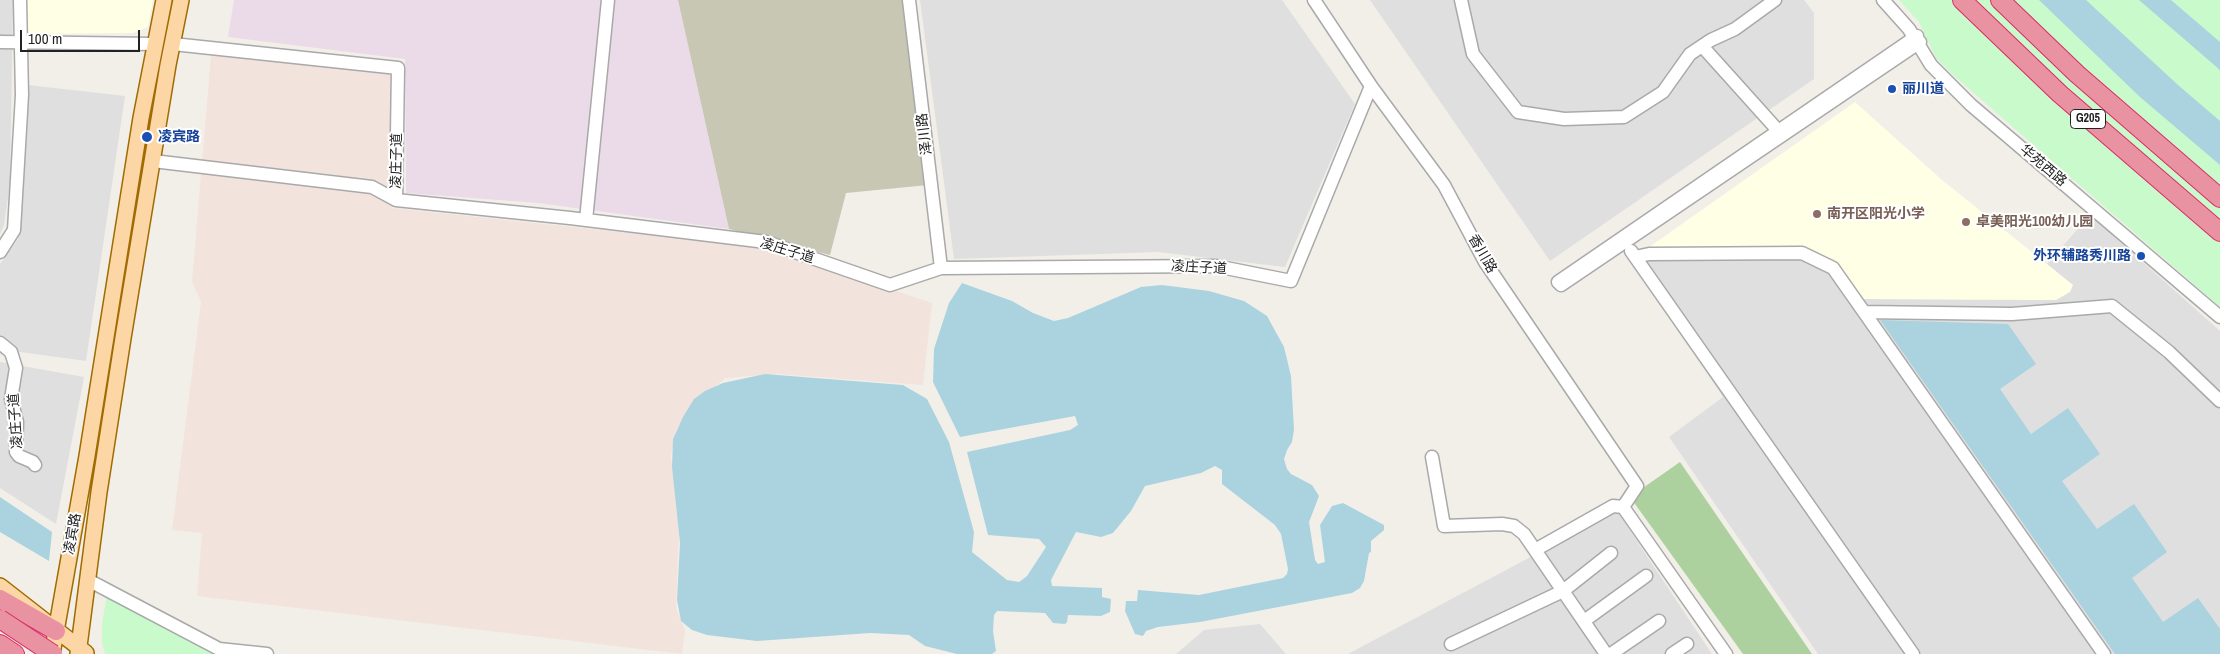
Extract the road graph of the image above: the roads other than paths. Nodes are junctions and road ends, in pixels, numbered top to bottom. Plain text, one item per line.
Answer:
1 (20, 0) edge
2 (164, 0) edge
3 (181, 0) edge
4 (608, 0) edge
5 (909, 0) edge
6 (1314, 0) edge
7 (1461, 0) edge
8 (1775, 0) edge
9 (1883, 0) edge
10 (1889, 0) edge
11 (1962, 0) edge
12 (2000, 0) edge
13 (1917, 40) junction
14 (21, 41) junction
15 (0, 42) edge
16 (155, 44) junction
17 (173, 44) junction
18 (1702, 46) junction
19 (1371, 86) junction
20 (1780, 133) junction
21 (153, 161) junction
22 (2220, 198) edge
23 (396, 200) junction
24 (586, 220) junction
25 (2220, 232) edge
26 (1624, 240) junction
27 (0, 252) edge
28 (1635, 257) junction
29 (941, 268) junction
30 (1560, 284) dead end
31 (1864, 312) junction
32 (2220, 313) edge
33 (2220, 317) edge
34 (0, 343) edge
35 (2220, 401) edge
36 (1432, 457) dead end
37 (35, 465) dead end
38 (1623, 507) junction
39 (1535, 550) junction
40 (1611, 553) dead end
41 (1646, 576) dead end
42 (88, 580) junction
43 (0, 586) edge
44 (1563, 591) junction
45 (0, 599) edge
46 (0, 619) edge
47 (1584, 621) junction
48 (1659, 621) dead end
49 (56, 631) junction
50 (0, 644) edge
51 (1451, 644) dead end
52 (1686, 644) dead end
53 (82, 652) edge
54 (14, 654) edge
55 (53, 654) edge
56 (267, 654) edge
57 (1606, 654) edge
58 (1611, 654) edge
59 (1672, 654) edge
60 (1726, 654) edge
61 (1913, 654) edge
62 (2104, 654) edge

1 - 14 street
2 - 16 main road, 凌宾路
3 - 17 main road, 凌宾路
4 - 24 street
5 - 29 street, 泽川路
6 - 19 street, 香川路
7 - 18 street
8 - 18 street
9 - 13 street, 华苑西路
10 - 13 street, 华苑西路
11 - 25 highway, G205
12 - 22 highway, G205
13 - 20 street
13 - 32 street, 华苑西路
13 - 33 street, 华苑西路
14 - 15 street
14 - 16 street
14 - 27 street
16 - 49 main road, 凌宾路
17 - 21 main road, 凌宾路
17 - 23 street, 凌庄子道
18 - 20 street
19 - 29 street, 凌庄子道
19 - 38 street, 香川路
20 - 26 street
21 - 23 street
21 - 42 main road, 凌宾路
23 - 24 street, 凌庄子道
24 - 29 street, 凌庄子道
26 - 28 street
26 - 30 street
28 - 31 street
28 - 61 street
31 - 35 street
31 - 62 street
34 - 37 street, 凌庄子道
36 - 39 street
38 - 39 street
38 - 60 street
39 - 44 street
40 - 44 street
41 - 47 street
42 - 53 main road, 凌宾路
42 - 56 street
43 - 49 main road
44 - 47 street
44 - 51 street
45 - 49 highway
46 - 55 highway, bridge
47 - 57 street
48 - 58 street
49 - 53 main road
49 - 55 main road, 凌宾路
50 - 54 highway
52 - 59 street

